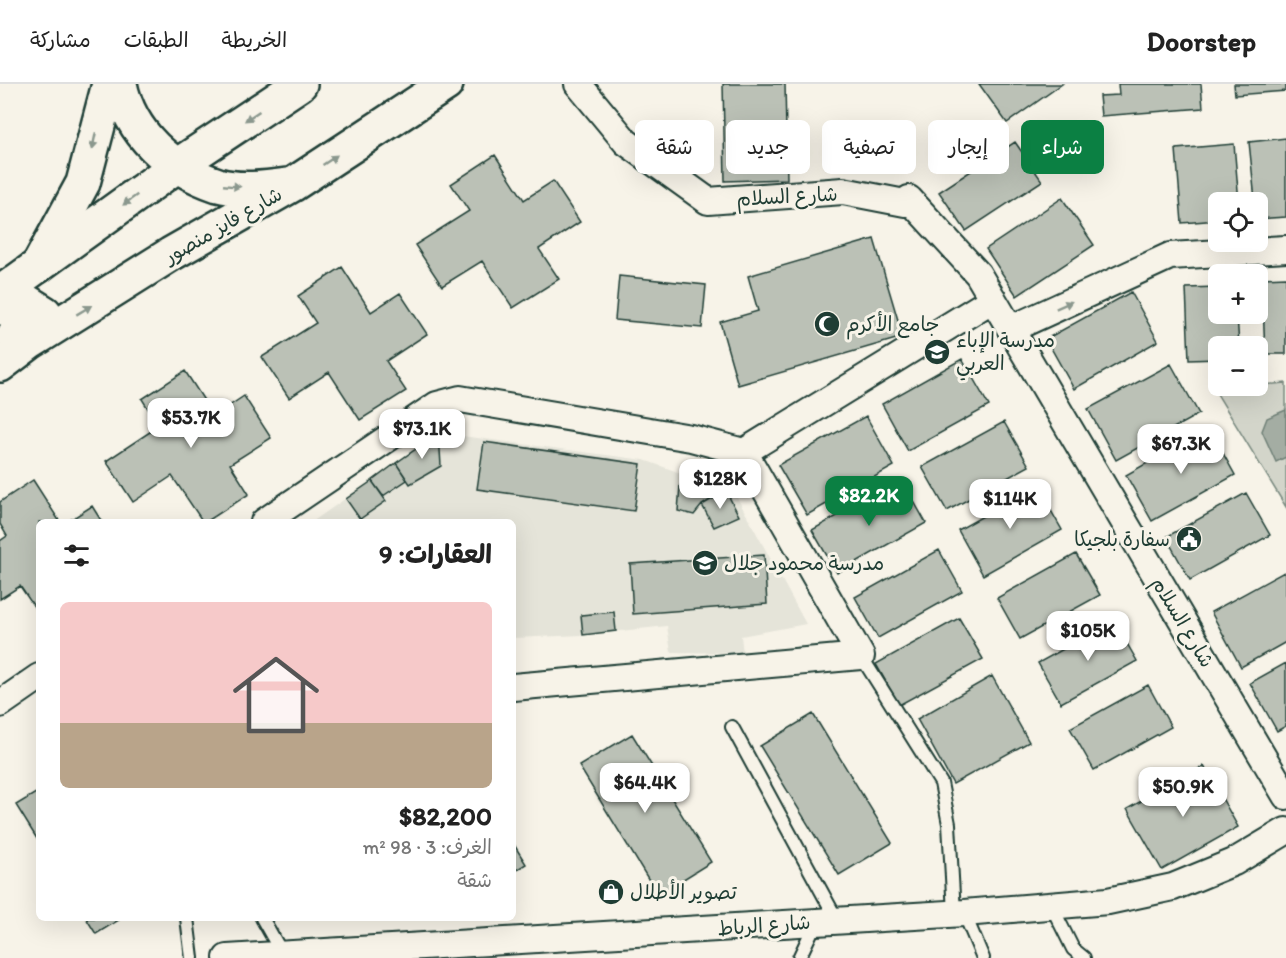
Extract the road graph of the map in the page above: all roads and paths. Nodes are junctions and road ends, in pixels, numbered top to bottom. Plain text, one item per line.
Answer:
1 (109, 84) edge
2 (120, 84) edge
3 (300, 84) edge
4 (446, 84) edge
5 (578, 84) edge
6 (178, 166) junction
7 (292, 185) junction
8 (1286, 249) edge
9 (38, 266) junction
10 (0, 293) edge
11 (993, 299) junction
12 (0, 308) edge
13 (1011, 329) junction
14 (0, 344) edge
15 (0, 365) edge
16 (744, 452) junction
17 (268, 519) edge
18 (861, 656) junction
19 (36, 679) edge
20 (516, 687) edge
21 (0, 704) edge
22 (732, 728) dead end
23 (1286, 796) edge
24 (1286, 831) edge
25 (1051, 905) junction
26 (959, 913) junction
27 (187, 921) edge
28 (264, 921) edge
29 (827, 921) junction
30 (378, 954) edge
31 (283, 955) junction
32 (192, 958) edge
33 (227, 958) edge
34 (799, 958) edge
35 (983, 958) edge
36 (1084, 958) edge

1 -> 9 main road
2 - 6 main road
3 -> 6 main road
7 -> 4 main road, شارع فايز منصور
5 - 11 street, شارع السلام
6 -> 7 main road
6 -> 9 main road
15 -> 7 main road, شارع فايز منصور
13 -> 8 street
9 - 10 main road
11 - 13 street, شارع السلام
11 - 16 street
12 - 14 main road
13 - 23 street, شارع السلام
16 - 17 street
16 - 18 street
18 - 20 street
18 - 26 lane
19 - 21 street
22 - 29 lane
24 - 25 street, شارع الرباط
25 - 26 street, شارع الرباط
25 - 36 lane
26 - 29 street, شارع الرباط
26 - 35 lane
27 - 32 lane
28 - 31 lane
29 - 30 street, شارع الرباط
29 - 34 lane
30 - 31 street, شارع الرباط
31 - 33 street, شارع الرباط

